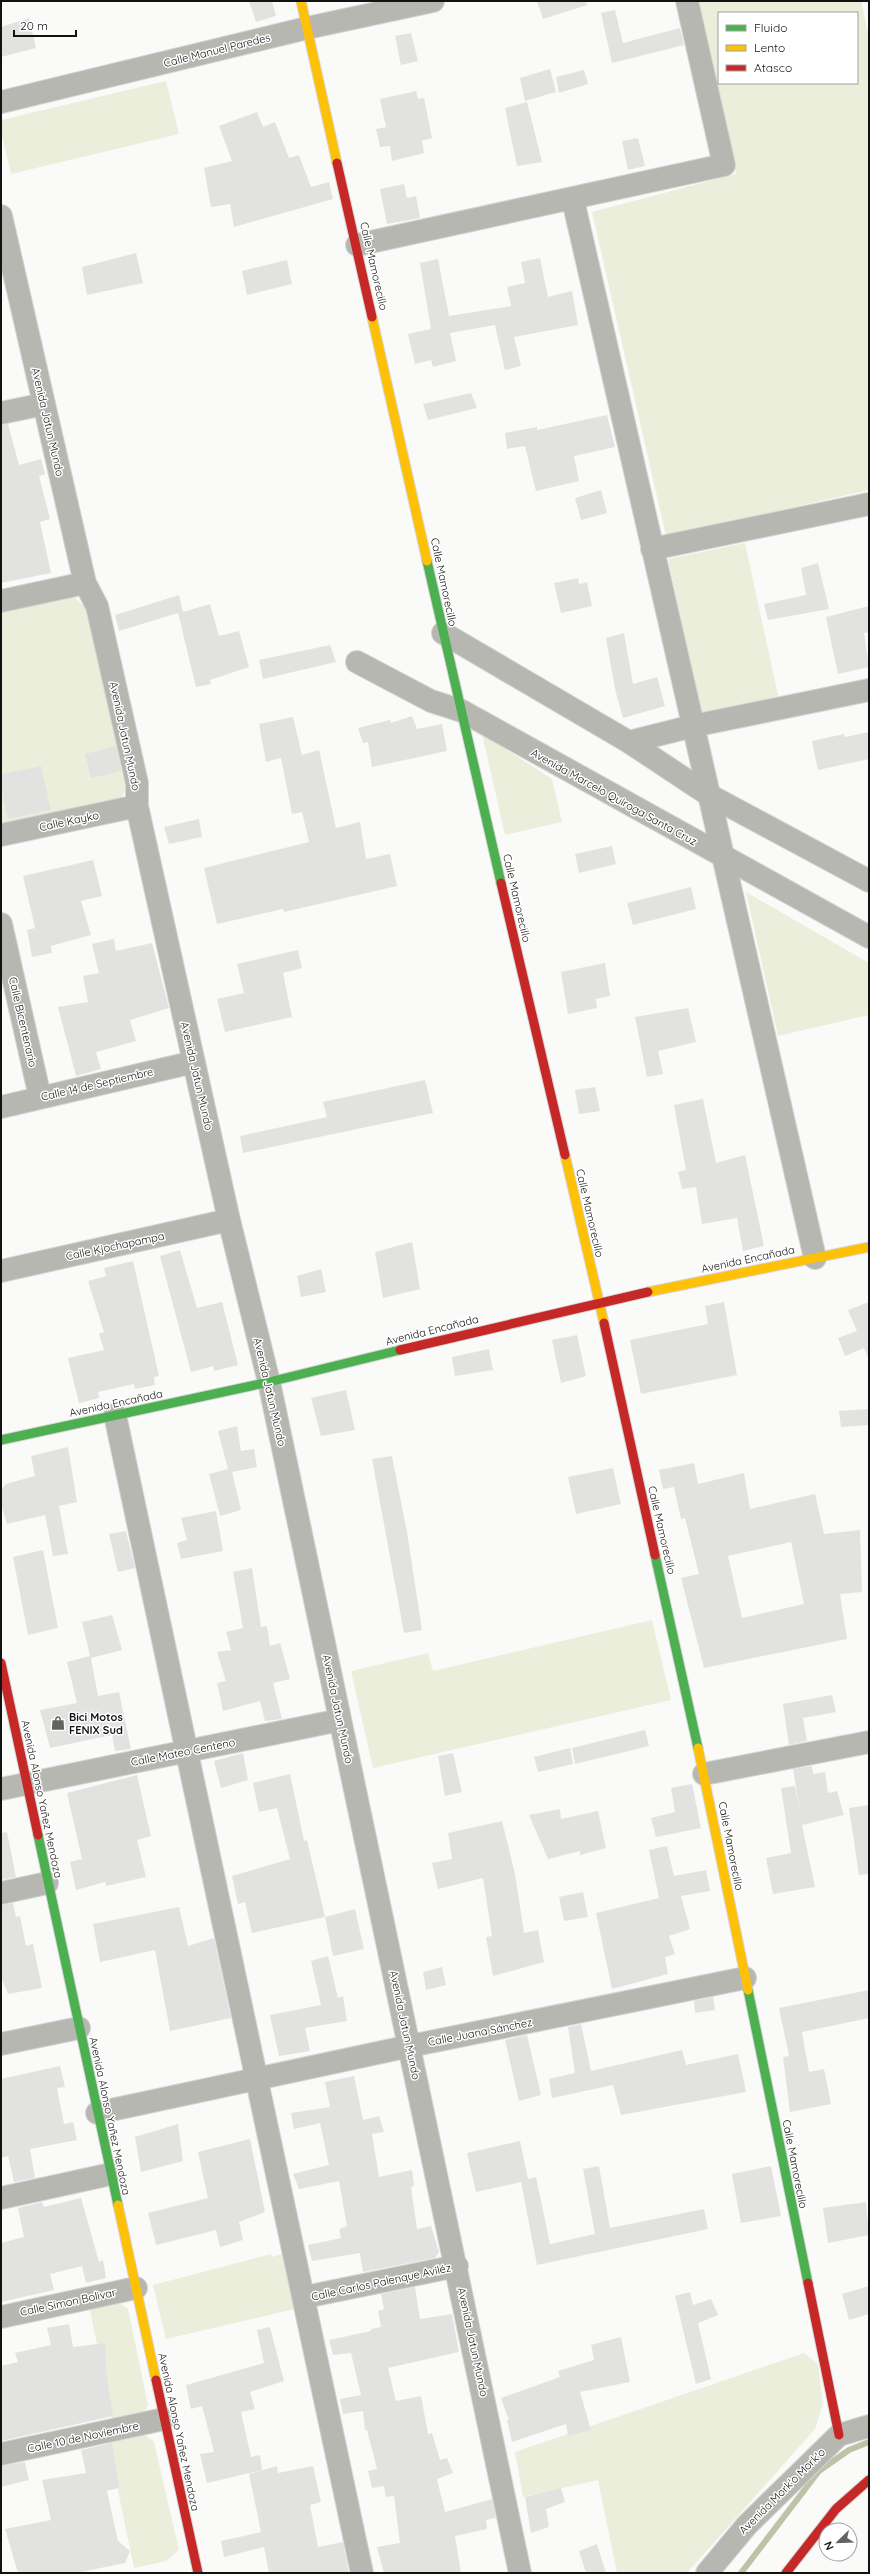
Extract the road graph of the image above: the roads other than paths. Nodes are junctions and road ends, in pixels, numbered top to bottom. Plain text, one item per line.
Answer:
1 (301, 1) edge
2 (433, 1) edge
3 (687, 1) edge
4 (308, 28) junction
5 (1, 102) edge
6 (573, 200) junction
7 (1, 216) edge
8 (357, 245) junction
9 (44, 404) junction
10 (1, 413) edge
11 (869, 504) edge
12 (652, 549) junction
13 (85, 583) junction
14 (1, 601) edge
15 (443, 633) junction
16 (357, 662) dead end
17 (869, 690) edge
18 (462, 712) junction
19 (693, 726) junction
20 (629, 742) junction
21 (709, 795) junction
22 (137, 806) junction
23 (1, 835) edge
24 (724, 858) junction
25 (869, 881) edge
26 (1, 924) edge
27 (869, 937) edge
28 (194, 1062) junction
29 (40, 1097) junction
30 (1, 1107) edge
31 (229, 1220) junction
32 (869, 1247) edge
33 (815, 1258) junction
34 (1, 1271) edge
35 (599, 1302) junction
36 (269, 1382) junction
37 (116, 1415) junction
38 (1, 1440) edge
39 (2, 1672) edge
40 (340, 1720) junction
41 (869, 1742) edge
42 (187, 1751) junction
43 (704, 1774) junction
44 (26, 1784) junction
45 (1, 1789) edge
46 (48, 1883) junction
47 (1, 1893) edge
48 (745, 1978) junction
49 (79, 2028) junction
50 (1, 2044) edge
51 (410, 2046) junction
52 (258, 2079) junction
53 (97, 2113) junction
54 (111, 2174) junction
55 (1, 2198) edge
56 (457, 2266) junction
57 (136, 2288) junction
58 (305, 2297) junction
59 (1, 2317) edge
60 (164, 2419) junction
61 (869, 2426) edge
62 (839, 2435) junction
63 (1, 2454) edge
64 (869, 2480) edge
65 (194, 2572) edge
66 (362, 2573) edge
67 (520, 2573) edge
68 (707, 2573) edge
69 (786, 2573) edge

1 - 4 street, Calle Mamorecillo
2 - 4 street, Calle Manuel Paredes
3 - 6 street
4 - 5 street, Calle Manuel Paredes
4 - 8 street, Calle Mamorecillo
6 - 8 street
6 - 12 street
7 - 9 street, Avenida Jatun Mundo
8 - 15 street, Calle Mamorecillo
9 - 10 street
9 - 13 street, Avenida Jatun Mundo
11 - 12 street
12 - 19 street
13 - 14 street
13 - 22 street, Avenida Jatun Mundo
15 - 18 street, Calle Mamorecillo
15 - 20 street
16 - 18 street, Avenida Marcelo Quiroga Santa Cruz
17 - 19 street
18 - 24 street, Avenida Marcelo Quiroga Santa Cruz
18 - 35 street, Calle Mamorecillo
19 - 20 street
19 - 21 street
20 - 21 street
21 - 24 street
21 - 25 street
22 - 23 street, Calle Kayko
22 - 28 street, Avenida Jatun Mundo
24 - 27 street, Avenida Marcelo Quiroga Santa Cruz
24 - 33 street
26 - 29 street, Calle Bicentenario
28 - 29 street, Calle 14 de Septiembre
28 - 31 street, Avenida Jatun Mundo
29 - 30 street, Calle 14 de Septiembre
31 - 34 street, Calle Kjochapampa
31 - 36 street, Avenida Jatun Mundo
32 - 33 street, Avenida Encañada
33 - 35 street, Avenida Encañada
35 - 36 street, Avenida Encañada
35 - 43 street, Calle Mamorecillo
36 - 37 street, Avenida Encañada
36 - 40 street, Avenida Jatun Mundo
37 - 38 street, Avenida Encañada
37 - 42 street
39 - 44 street, Avenida Alonso Yañez Mendoza
40 - 42 street, Calle Mateo Centeno
40 - 51 street, Avenida Jatun Mundo
41 - 43 street
42 - 44 street, Calle Mateo Centeno
42 - 52 street
43 - 48 street, Calle Mamorecillo
44 - 45 street, Calle Mateo Centeno
44 - 46 street, Avenida Alonso Yañez Mendoza
46 - 47 street
46 - 49 street, Avenida Alonso Yañez Mendoza
48 - 51 street, Calle Juana Sánchez
48 - 62 street, Calle Mamorecillo
49 - 50 street
49 - 53 street, Avenida Alonso Yañez Mendoza
51 - 52 street, Calle Juana Sánchez
51 - 56 street, Avenida Jatun Mundo
52 - 53 street, Calle Juana Sánchez
52 - 58 street
53 - 54 street, Avenida Alonso Yañez Mendoza
54 - 55 street
54 - 57 street, Avenida Alonso Yañez Mendoza
56 - 58 street, Calle Carlos Palenque Aviléz
56 - 67 street, Avenida Jatun Mundo
57 - 59 street, Calle Simon Bolivar
57 - 60 street, Avenida Alonso Yañez Mendoza
58 - 66 street
60 - 63 street, Calle 10 de Noviembre
60 - 65 street, Avenida Alonso Yañez Mendoza
61 - 62 street, Avenida Mork'o Mork'o
62 - 68 street, Avenida Mork'o Mork'o
64 - 69 street

